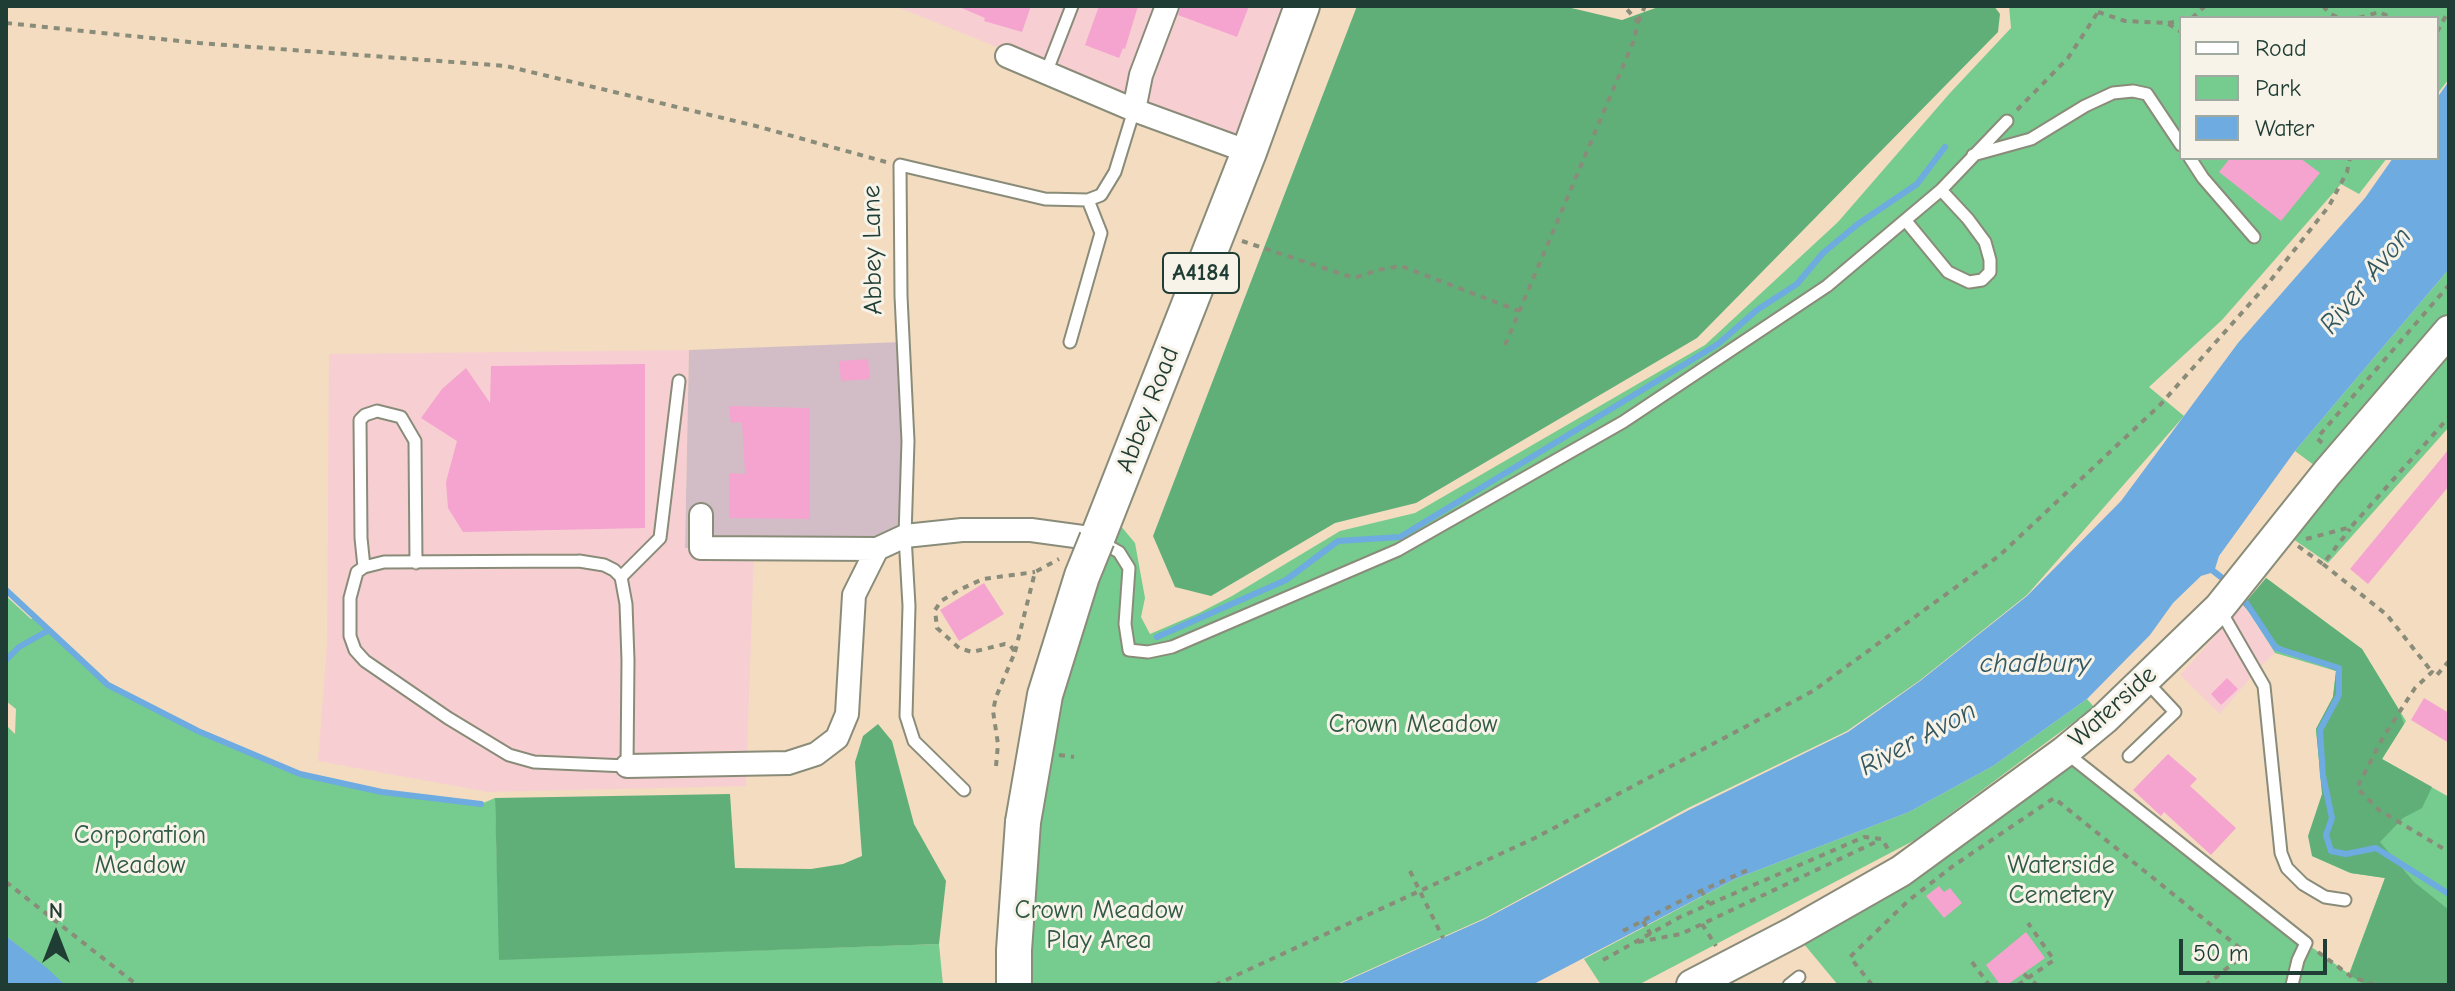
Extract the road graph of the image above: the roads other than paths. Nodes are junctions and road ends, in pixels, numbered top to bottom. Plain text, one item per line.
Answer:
1 (1072, 6) edge
2 (1167, 6) edge
3 (1302, 6) edge
4 (1007, 56) dead end
5 (1046, 73) junction
6 (1134, 110) junction
7 (2007, 121) road end
8 (2179, 142) edge
9 (1249, 152) junction
10 (1972, 156) junction
11 (2191, 160) edge
12 (1941, 190) junction
13 (1088, 200) junction
14 (1906, 221) junction
15 (2254, 237) dead end
16 (2449, 331) edge
17 (1070, 342) dead end
18 (679, 381) dead end
19 (701, 515) dead end
20 (905, 536) junction
21 (1097, 539) junction
22 (877, 549) junction
23 (416, 563) junction
24 (364, 567) junction
25 (621, 577) junction
26 (2219, 608) junction
27 (2145, 680) junction
28 (2064, 752) junction
29 (2129, 756) dead end
30 (627, 766) junction
31 (964, 790) dead end
32 (2345, 900) dead end
33 (1799, 977) dead end
34 (1703, 983) edge
35 (1014, 985) edge
36 (1789, 985) edge
37 (2292, 985) edge

1 - 5 lane
2 - 6 street
3 - 9 main road, Abbey Road / A4184
4 - 5 street
5 - 6 street
6 - 9 street
6 - 13 lane
7 - 10 lane
8 - 10 lane
9 - 21 main road, Abbey Road / A4184
10 - 12 lane
11 - 15 lane
12 - 14 lane
12 - 14 lane
13 - 17 lane
13 - 20 lane, Abbey Lane
14 - 21 lane
16 - 26 main road, Waterside
18 - 25 lane
19 - 22 street
20 - 21 street
20 - 22 street
20 - 31 lane, Abbey Lane
21 - 35 main road, Abbey Road / A4184, bridge
22 - 30 street
23 - 24 lane
23 - 24 lane
23 - 25 lane
24 - 30 lane
25 - 30 lane
26 - 27 main road, Waterside
26 - 32 lane
27 - 28 main road, Waterside
27 - 29 lane
28 - 34 main road, Waterside
28 - 37 lane
33 - 36 lane

